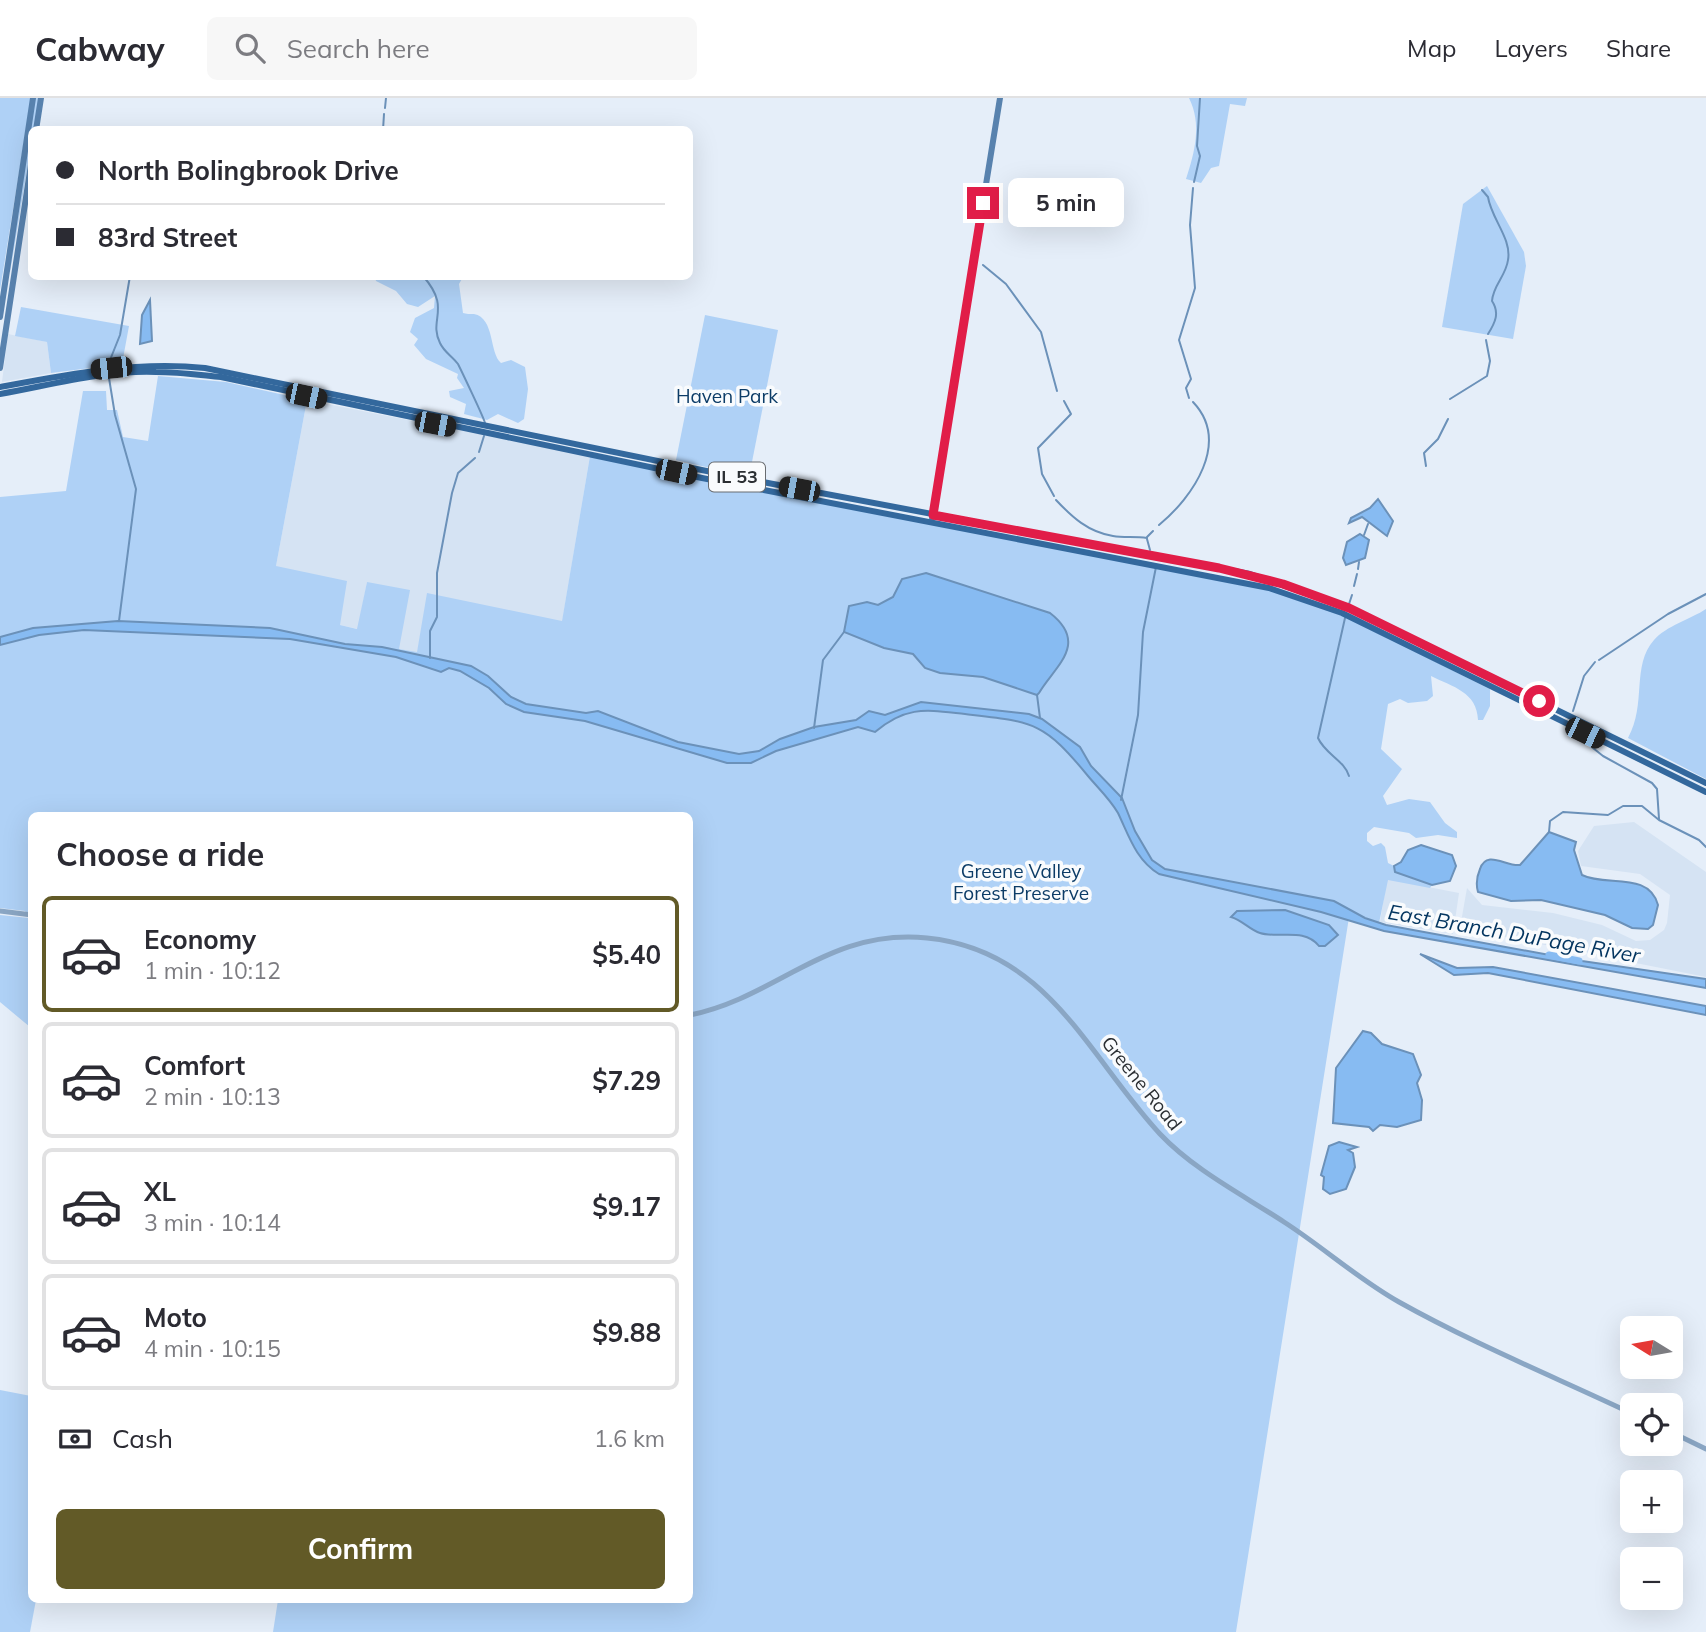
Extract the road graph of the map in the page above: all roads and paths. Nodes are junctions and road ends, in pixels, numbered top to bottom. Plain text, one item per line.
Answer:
1 (33, 98) edge
2 (41, 98) edge
3 (1000, 98) edge
4 (29, 126) edge
5 (37, 126) edge
6 (28, 131) edge
7 (28, 184) edge
8 (0, 317) edge
9 (0, 368) edge
10 (0, 387) edge
11 (0, 394) edge
12 (932, 518) junction
13 (1706, 783) edge
14 (1706, 792) edge
15 (0, 911) edge
16 (28, 914) edge
17 (693, 1014) edge
18 (1620, 1408) edge
19 (1683, 1438) edge
20 (1706, 1449) edge

1 - 4 main road
2 - 5 main road
3 - 12 main road
6 - 8 main road
7 - 9 main road
10 - 12 main road, IL 53
11 - 12 main road, IL 53
12 - 13 main road, IL 53
12 - 14 main road, IL 53
15 - 16 street
17 - 18 street, Greene Road
19 - 20 street

